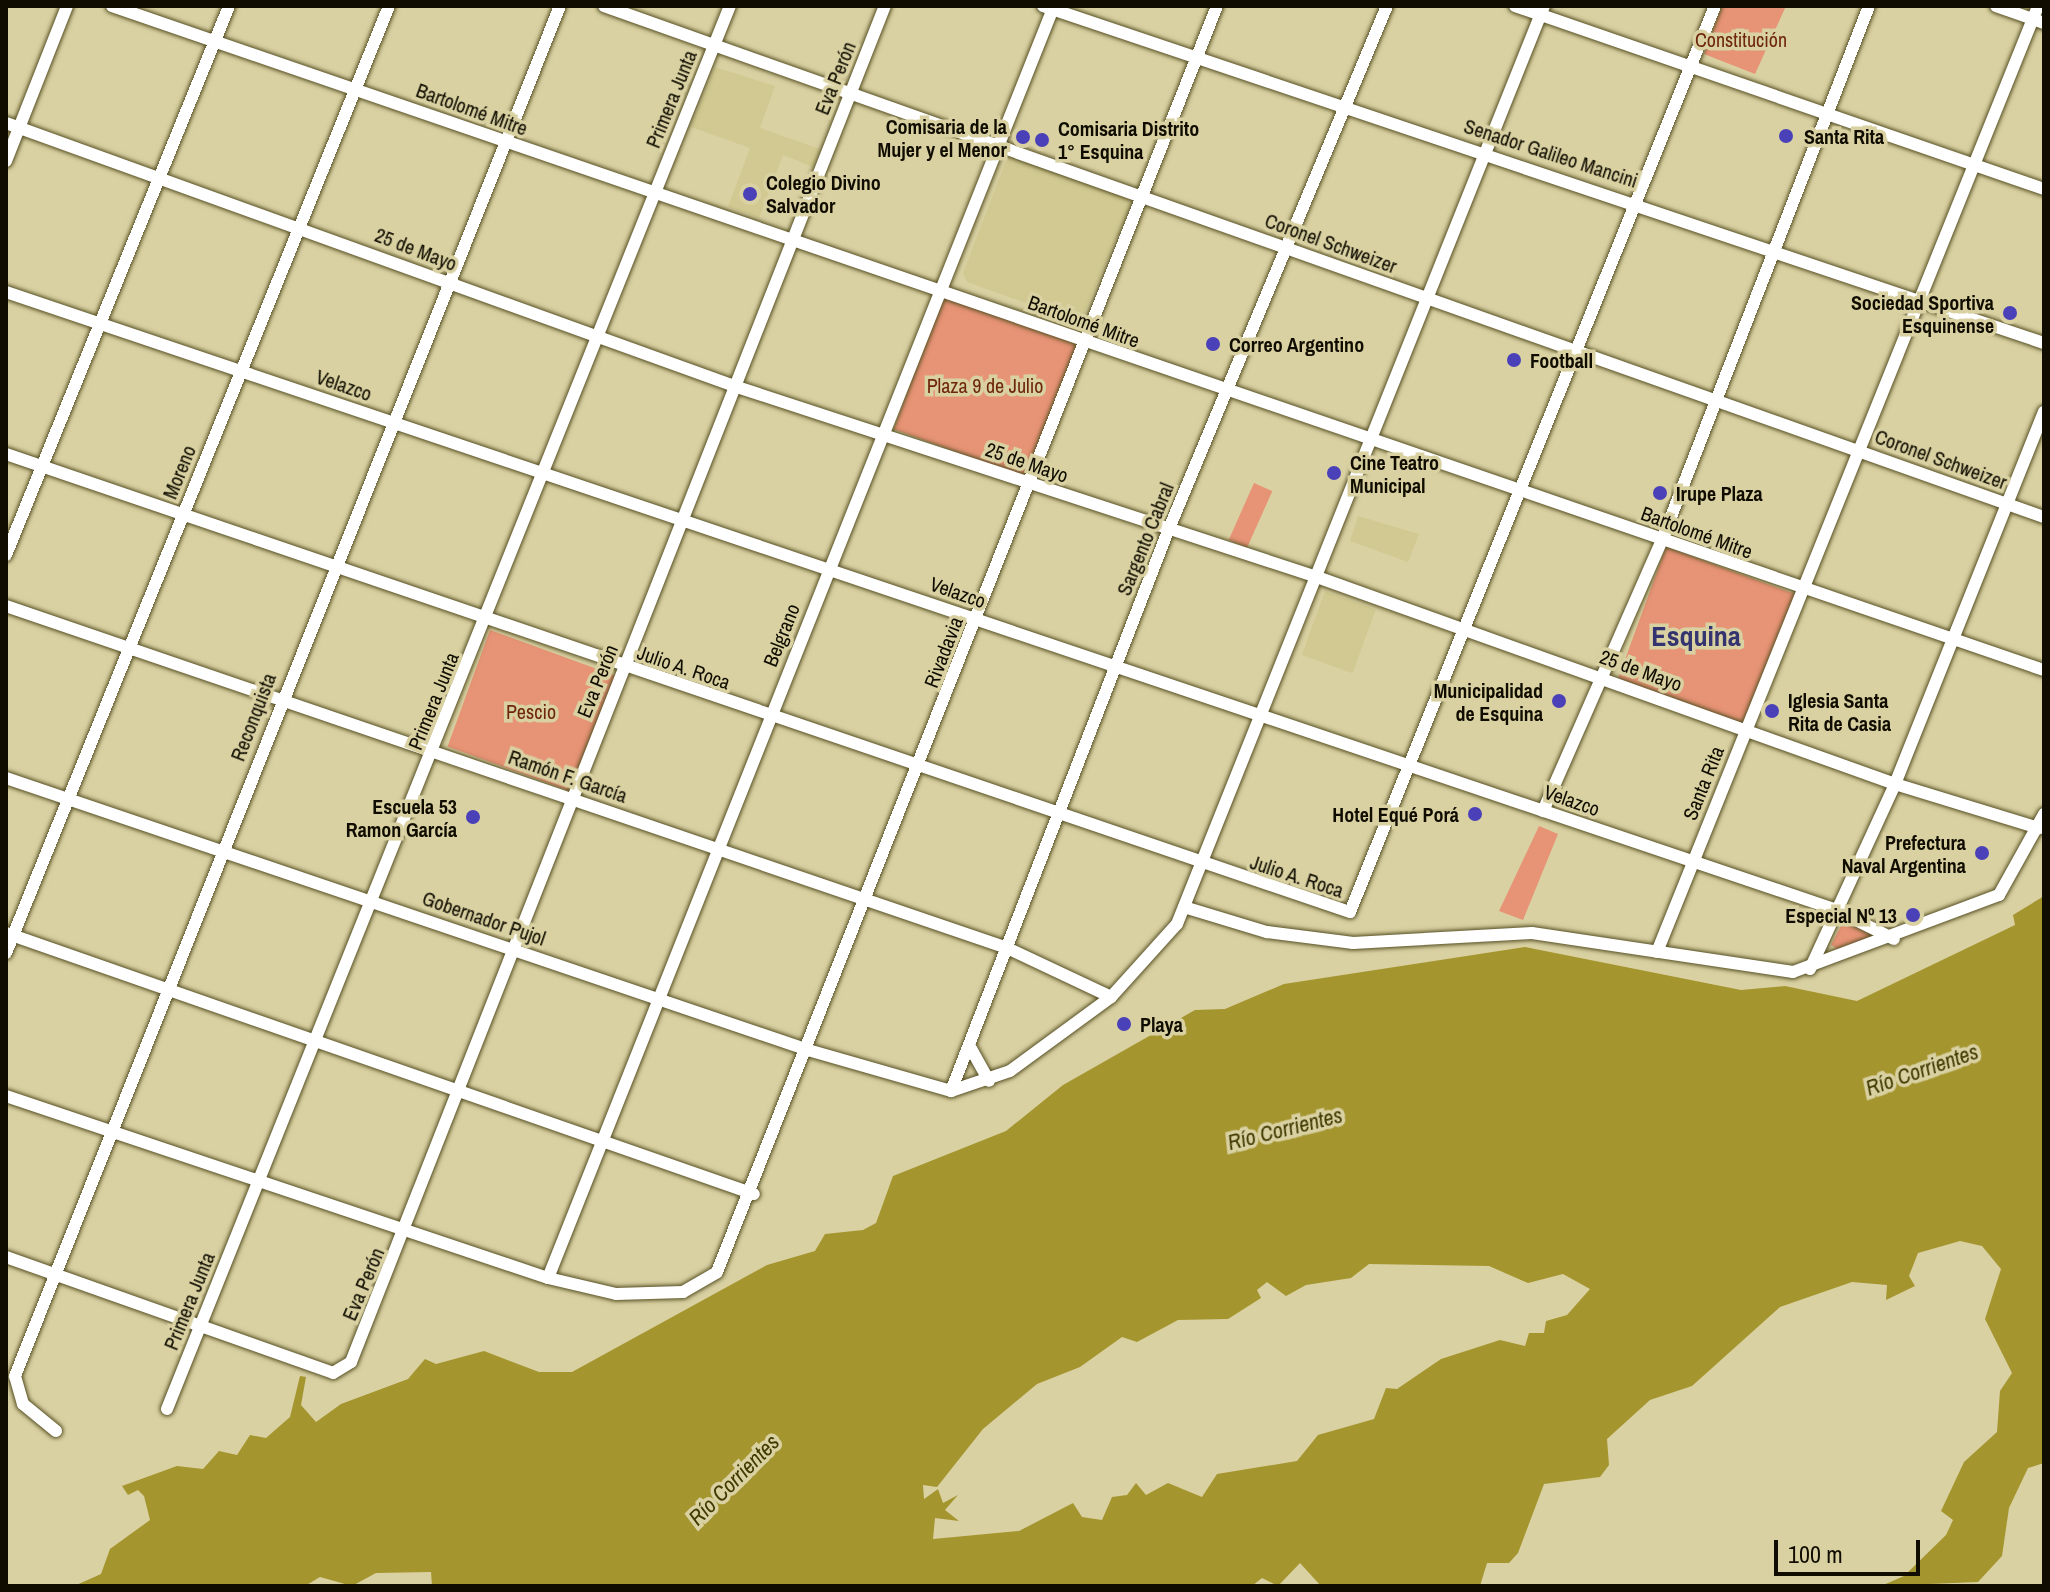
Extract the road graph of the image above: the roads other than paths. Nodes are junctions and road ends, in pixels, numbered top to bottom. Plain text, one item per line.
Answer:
1 (67, 6) edge
2 (112, 6) edge
3 (229, 6) edge
4 (389, 6) edge
5 (560, 6) edge
6 (604, 6) edge
7 (730, 6) edge
8 (885, 6) edge
9 (1217, 6) edge
10 (1387, 6) edge
11 (1515, 6) edge
12 (1715, 6) edge
13 (1869, 6) edge
14 (1996, 6) edge
15 (2038, 6) edge
16 (1050, 7) edge
17 (1542, 10) edge
18 (2038, 21) edge
19 (215, 40) junction
20 (714, 45) junction
21 (1196, 58) junction
22 (1691, 66) junction
23 (356, 88) junction
24 (850, 93) junction
25 (1346, 106) junction
26 (1828, 114) junction
27 (6, 123) edge
28 (19, 127) junction
29 (505, 143) junction
30 (998, 146) junction
31 (1487, 153) junction
32 (6, 161) edge
33 (1973, 167) junction
34 (160, 176) junction
35 (2044, 189) edge
36 (657, 191) junction
37 (1142, 197) junction
38 (1637, 203) junction
39 (300, 225) junction
40 (793, 238) junction
41 (1774, 248) junction
42 (1288, 249) junction
43 (449, 283) junction
44 (941, 289) junction
45 (6, 292) edge
46 (1431, 300) junction
47 (1919, 302) junction
48 (100, 324) junction
49 (599, 336) junction
50 (1084, 343) junction
51 (2044, 343) edge
52 (1577, 351) junction
53 (241, 371) junction
54 (734, 386) junction
55 (1226, 393) junction
56 (1716, 400) junction
57 (2044, 412) edge
58 (393, 423) junction
59 (882, 435) junction
60 (1373, 443) junction
61 (1859, 451) junction
62 (6, 454) edge
63 (42, 467) junction
64 (545, 474) junction
65 (1030, 485) junction
66 (1521, 493) junction
67 (2007, 504) junction
68 (183, 515) junction
69 (2044, 517) edge
70 (682, 520) junction
71 (1168, 531) junction
72 (1662, 540) junction
73 (6, 555) edge
74 (335, 568) junction
75 (828, 570) junction
76 (1317, 577) junction
77 (1802, 592) junction
78 (6, 606) edge
79 (488, 620) junction
80 (977, 620) junction
81 (1465, 629) junction
82 (1950, 639) junction
83 (128, 647) junction
84 (624, 667) junction
85 (1116, 667) junction
86 (2044, 670) edge
87 (1602, 677) junction
88 (281, 699) junction
89 (1262, 716) junction
90 (770, 717) junction
91 (1746, 731) junction
92 (435, 752) junction
93 (1411, 766) junction
94 (920, 769) junction
95 (6, 778) edge
96 (1895, 784) junction
97 (67, 797) junction
98 (571, 798) junction
99 (1543, 811) junction
100 (2044, 814) edge
101 (1057, 815) junction
102 (2039, 828) junction
103 (717, 848) junction
104 (223, 851) junction
105 (1693, 861) junction
106 (1202, 866) junction
107 (371, 900) junction
108 (868, 900) junction
109 (1184, 907) junction
110 (1834, 909) junction
111 (9, 934) edge
112 (1894, 939) junction
113 (1007, 948) junction
114 (516, 950) junction
115 (1657, 952) junction
116 (6, 953) edge
117 (1810, 969) junction
118 (165, 988) junction
119 (1111, 997) junction
120 (655, 999) junction
121 (314, 1040) junction
122 (969, 1045) junction
123 (808, 1050) junction
124 (989, 1081) junction
125 (951, 1091) junction
126 (461, 1092) junction
127 (6, 1096) edge
128 (107, 1131) junction
129 (602, 1141) junction
130 (259, 1179) junction
131 (754, 1194) junction
132 (409, 1227) junction
133 (6, 1257) edge
134 (55, 1272) junction
135 (548, 1278) junction
136 (200, 1326) junction
137 (167, 1409) dead end
138 (56, 1431) dead end

1 - 28 street
2 - 19 street, Bartolomé Mitre
3 - 19 street
4 - 23 street, Moreno
5 - 29 street, Reconquista
6 - 20 street, Coronel Schweizer
7 - 20 street, Primera Junta
8 - 24 street, Eva Perón
9 - 21 street, Rivadavia
10 - 25 street, Sargento Cabral
11 - 17 street
12 - 22 street
13 - 26 street
14 - 18 street
15 - 18 street, Santa Rita
16 - 21 street, Senador Galileo Mancini
16 - 30 street, Belgrano
17 - 22 street
17 - 31 street
18 - 33 street, Santa Rita
19 - 23 street, Bartolomé Mitre
19 - 34 street
20 - 24 street, Coronel Schweizer
20 - 36 street, Primera Junta
21 - 25 street, Senador Galileo Mancini
21 - 37 street, Rivadavia
22 - 26 street
22 - 38 street
23 - 29 street, Bartolomé Mitre
23 - 39 street, Moreno
24 - 30 street, Coronel Schweizer
24 - 40 street, Eva Perón
25 - 31 street, Senador Galileo Mancini
25 - 42 street, Sargento Cabral
26 - 33 street
26 - 41 street
27 - 28 street, 25 de Mayo
28 - 32 street
28 - 34 street, 25 de Mayo
29 - 36 street, Bartolomé Mitre
29 - 43 street, Reconquista
30 - 37 street, Coronel Schweizer
30 - 44 street, Belgrano
31 - 38 street, Senador Galileo Mancini
31 - 46 street
33 - 35 street
33 - 47 street, Santa Rita
34 - 39 street, 25 de Mayo
34 - 48 street
36 - 40 street, Bartolomé Mitre
36 - 49 street, Primera Junta
37 - 42 street, Coronel Schweizer
37 - 50 street, Rivadavia
38 - 41 street, Senador Galileo Mancini
38 - 52 street
39 - 43 street, 25 de Mayo
39 - 53 street, Moreno
40 - 44 street, Bartolomé Mitre
40 - 54 street, Eva Perón
41 - 47 street, Senador Galileo Mancini
41 - 56 street
42 - 46 street, Coronel Schweizer
42 - 55 street, Sargento Cabral
43 - 49 street, 25 de Mayo
43 - 58 street, Reconquista
44 - 50 street, Bartolomé Mitre
44 - 59 street, Belgrano
45 - 48 street, Velazco
46 - 52 street, Coronel Schweizer
46 - 60 street
47 - 51 street, Senador Galileo Mancini
47 - 61 street, Santa Rita
48 - 53 street, Velazco
48 - 63 street
49 - 54 street, 25 de Mayo
49 - 64 street, Primera Junta
50 - 55 street, Bartolomé Mitre
50 - 65 street, Rivadavia
52 - 56 street, Coronel Schweizer
52 - 66 street
53 - 58 street, Velazco
53 - 68 street, Moreno
54 - 59 street, 25 de Mayo
54 - 70 street, Eva Perón
55 - 60 street, Bartolomé Mitre
55 - 71 street, Sargento Cabral
56 - 61 street, Coronel Schweizer
56 - 72 street
57 - 67 street
58 - 64 street, Velazco
58 - 74 street, Reconquista
59 - 65 street, 25 de Mayo
59 - 75 street, Belgrano
60 - 66 street, Bartolomé Mitre
60 - 76 street
61 - 67 street, Coronel Schweizer
61 - 77 street, Santa Rita
62 - 63 street, Julio A. Roca
63 - 68 street, Julio A. Roca
63 - 73 street
64 - 70 street, Velazco
64 - 79 street, Primera Junta
65 - 71 street, 25 de Mayo
65 - 80 street, Rivadavia
66 - 72 street, Bartolomé Mitre
66 - 81 street
67 - 69 street, Coronel Schweizer
67 - 82 street
68 - 74 street, Julio A. Roca
68 - 83 street, Moreno
70 - 75 street, Velazco
70 - 84 street, Eva Perón
71 - 76 street, 25 de Mayo
71 - 85 street, Sargento Cabral
72 - 77 street, Bartolomé Mitre
72 - 87 street
74 - 79 street, Julio A. Roca
74 - 88 street, Reconquista
75 - 80 street, Velazco
75 - 90 street, Belgrano
76 - 81 street, 25 de Mayo
76 - 89 street
77 - 82 street, Bartolomé Mitre
77 - 91 street, Santa Rita
78 - 83 street, Ramón F. García
79 - 84 street, Julio A. Roca
79 - 92 street, Primera Junta
80 - 85 street, Velazco
80 - 94 street, Rivadavia
81 - 87 street, 25 de Mayo
81 - 93 street
82 - 86 street, Bartolomé Mitre
82 - 96 street
83 - 88 street, Ramón F. García
83 - 97 street, Moreno
84 - 90 street, Julio A. Roca
84 - 98 street, Eva Perón
85 - 89 street, Velazco
85 - 101 street, Sargento Cabral
87 - 91 street, 25 de Mayo
87 - 99 street
88 - 92 street, Ramón F. García
88 - 104 street, Reconquista
89 - 93 street, Velazco
89 - 106 street
90 - 94 street, Julio A. Roca
90 - 103 street, Belgrano
91 - 96 street, 25 de Mayo
91 - 105 street, Santa Rita
92 - 98 street, Ramón F. García
92 - 107 street, Primera Junta
93 - 99 street, Velazco
93 - 106 street, Julio A. Roca
94 - 101 street, Julio A. Roca
94 - 108 street, Rivadavia
95 - 97 street, Gobernador Pujol
96 - 102 street, 25 de Mayo
96 - 110 street
97 - 104 street, Gobernador Pujol
97 - 111 street, Moreno
98 - 103 street, Ramón F. García
98 - 114 street, Eva Perón
99 - 105 street, Velazco
100 - 102 street
101 - 106 street, Julio A. Roca
101 - 113 street, Sargento Cabral
102 - 112 street
103 - 108 street, Ramón F. García
103 - 120 street, Belgrano
104 - 107 street, Gobernador Pujol
104 - 118 street, Reconquista
105 - 110 street, Velazco
105 - 115 street, Santa Rita
106 - 109 street
107 - 114 street, Gobernador Pujol
107 - 121 street, Primera Junta
108 - 113 street, Ramón F. García
108 - 123 street, Rivadavia
109 - 115 street
109 - 119 street
110 - 112 street, Velazco
110 - 117 street
111 - 116 street, Moreno
111 - 118 street
112 - 117 street
113 - 119 street, Ramón F. García
113 - 122 street, Sargento Cabral
114 - 120 street, Gobernador Pujol
114 - 126 street, Eva Perón
115 - 117 street
118 - 121 street
118 - 128 street, Reconquista
119 - 124 street
120 - 123 street, Gobernador Pujol
120 - 129 street, Belgrano
121 - 126 street
121 - 130 street, Primera Junta
122 - 124 street
122 - 125 street, Sargento Cabral
123 - 125 street, Gobernador Pujol
123 - 131 street, Rivadavia
124 - 125 street
126 - 129 street
126 - 132 street, Eva Perón
127 - 128 street
128 - 130 street
128 - 134 street, Reconquista
129 - 131 street
129 - 135 street, Belgrano
130 - 132 street
130 - 136 street, Primera Junta
131 - 135 street, Rivadavia
132 - 135 street
132 - 136 street, Eva Perón
133 - 134 street
134 - 136 street
134 - 138 street, Reconquista
136 - 137 street, Primera Junta

